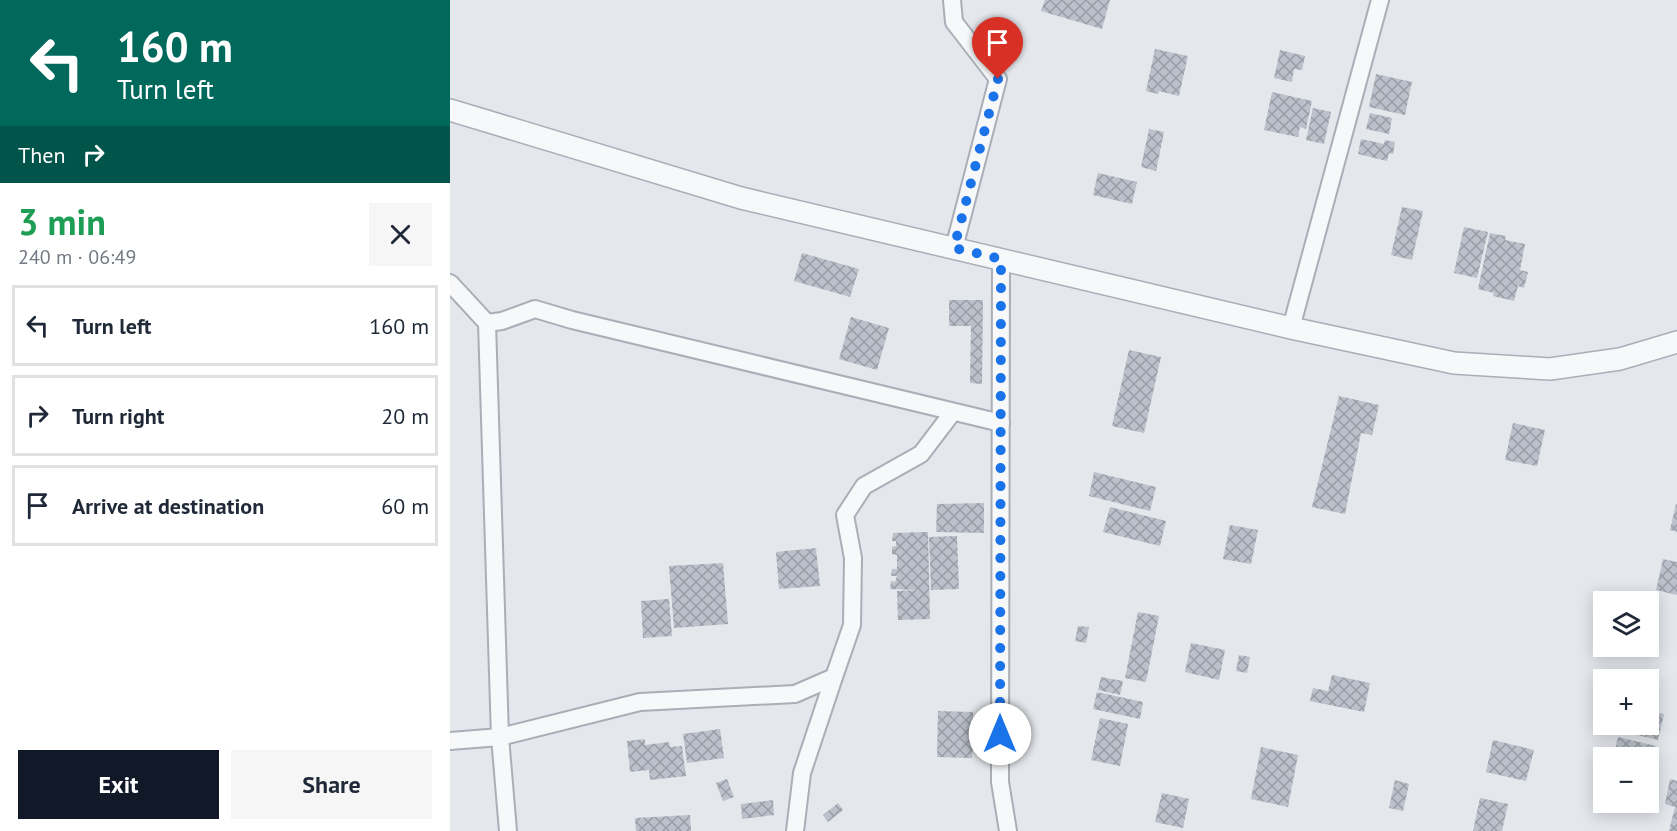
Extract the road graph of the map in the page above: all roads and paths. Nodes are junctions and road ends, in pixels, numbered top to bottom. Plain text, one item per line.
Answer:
1 (952, 0) edge
2 (1380, 0) edge
3 (450, 110) edge
4 (954, 248) junction
5 (1001, 259) junction
6 (450, 283) edge
7 (486, 323) junction
8 (1291, 328) junction
9 (1677, 342) edge
10 (952, 411) junction
11 (1001, 423) junction
12 (834, 677) junction
13 (500, 737) junction
14 (450, 741) edge
15 (508, 831) edge
16 (795, 831) edge
17 (1008, 831) edge

1 - 4 street
2 - 8 street
3 - 4 street
4 - 5 street
5 - 8 street
5 - 11 street
6 - 7 street
7 - 10 street
7 - 13 street
8 - 9 street
10 - 11 street
10 - 12 street
11 - 17 street
12 - 13 street
12 - 16 street
13 - 14 street
13 - 15 street

